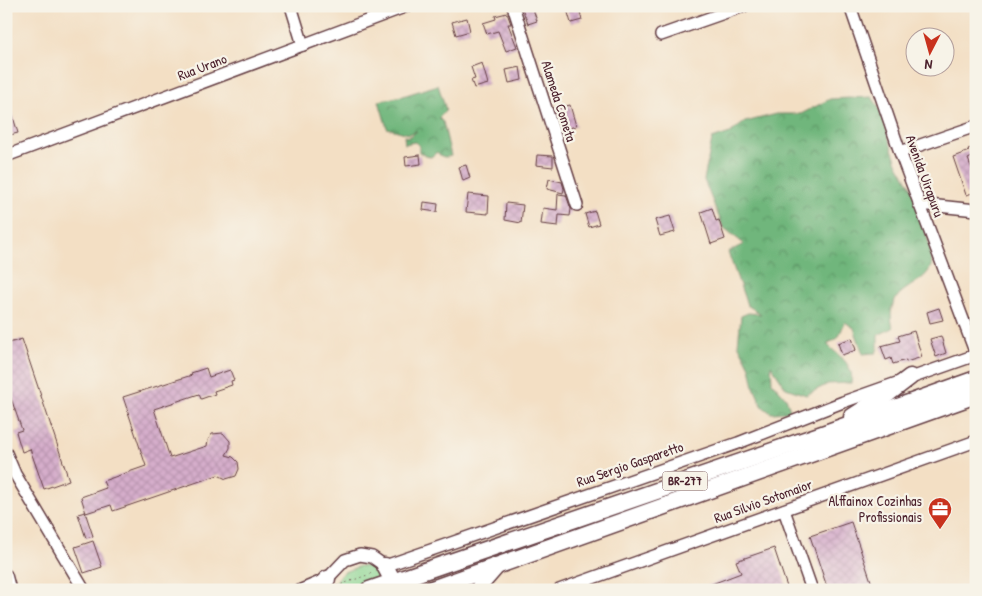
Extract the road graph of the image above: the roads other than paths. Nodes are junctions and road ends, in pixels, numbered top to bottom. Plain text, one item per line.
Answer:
1 (291, 6) edge
2 (407, 6) edge
3 (513, 6) edge
4 (744, 6) edge
5 (850, 6) edge
6 (381, 10) edge
7 (661, 36) dead end
8 (303, 45) junction
9 (976, 126) edge
10 (900, 152) junction
11 (6, 156) edge
12 (919, 204) junction
13 (577, 205) dead end
14 (976, 210) edge
15 (976, 354) edge
16 (910, 377) junction
17 (976, 379) edge
18 (976, 395) edge
19 (826, 434) junction
20 (976, 441) edge
21 (6, 453) edge
22 (10, 476) edge
23 (784, 510) junction
24 (386, 566) junction
25 (497, 566) junction
26 (6, 575) edge
27 (322, 584) edge
28 (393, 585) edge
29 (10, 590) edge
30 (84, 590) edge
31 (302, 590) edge
32 (369, 590) edge
33 (429, 590) edge
34 (479, 590) edge
35 (560, 590) edge
36 (812, 590) edge

1 - 8 street
2 - 6 street, Rua Urano
3 - 13 street, Alameda Cometa
4 - 7 street
5 - 10 street, Avenida Uirapuru
6 - 8 street, Rua Urano
8 - 11 street, Rua Urano
9 - 10 street
10 - 12 street, Avenida Uirapuru
12 - 14 street
12 - 15 street, Avenida Uirapuru
15 - 16 street, Rua Sergio Gasparetto
16 - 19 highway
16 - 24 street, Rua Sergio Gasparetto
17 - 19 highway, BR-277
18 - 25 highway, BR-277
19 - 28 highway, BR-277
20 - 23 street, Rua Silvio Sotomaior
21 - 22 street
22 - 30 street
23 - 35 street, Rua Silvio Sotomaior
23 - 36 street
24 - 27 street
24 - 28 highway
25 - 33 highway, BR-277
25 - 34 highway
26 - 29 street
27 - 31 street
28 - 32 highway, BR-277

